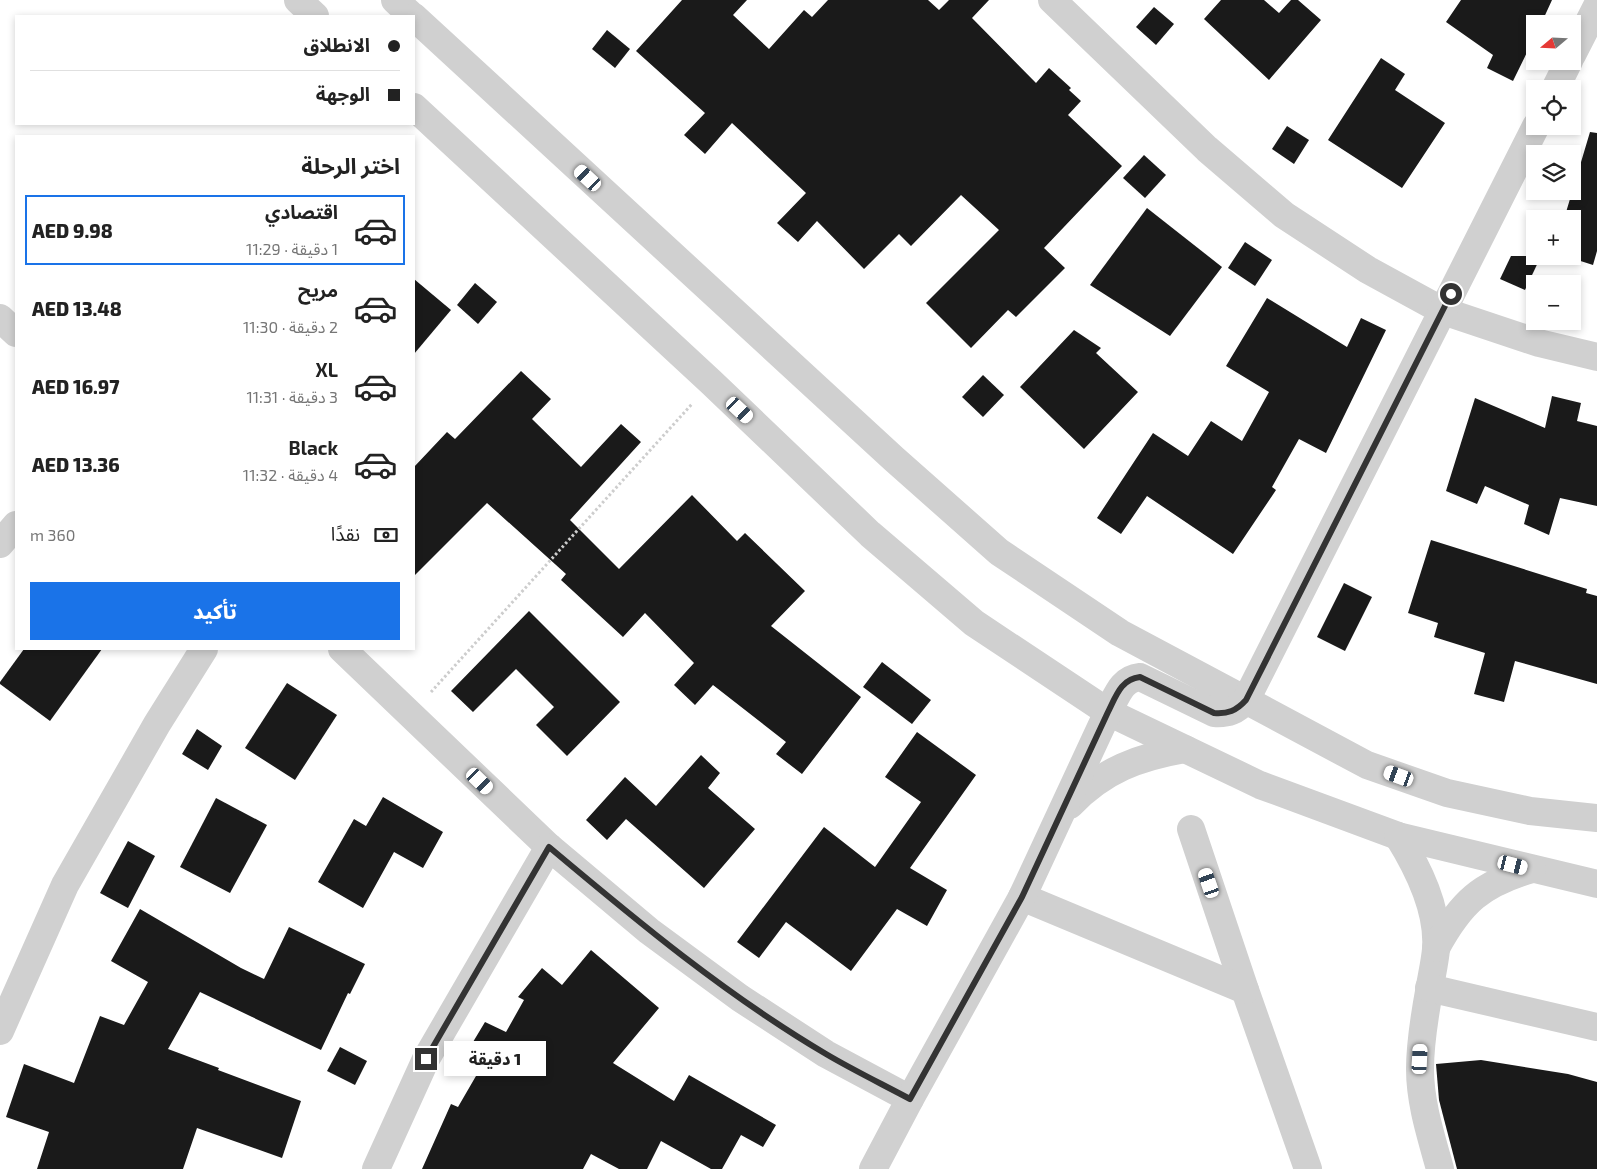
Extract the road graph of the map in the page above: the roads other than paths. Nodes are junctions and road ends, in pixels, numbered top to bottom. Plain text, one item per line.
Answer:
1 (298, 0) edge
2 (395, 0) edge
3 (1052, 0) edge
4 (1597, 6) edge
5 (314, 15) edge
6 (411, 15) edge
7 (415, 19) edge
8 (1581, 37) edge
9 (415, 108) edge
10 (1531, 135) edge
11 (1443, 311) junction
12 (0, 318) edge
13 (15, 332) edge
14 (1597, 357) edge
15 (15, 527) edge
16 (0, 544) edge
17 (203, 650) edge
18 (343, 650) edge
19 (1246, 700) junction
20 (1108, 712) junction
21 (1185, 750) junction
22 (1060, 815) junction
23 (1597, 818) edge
24 (1191, 829) dead end
25 (1398, 836) junction
26 (549, 847) junction
27 (1532, 869) junction
28 (1597, 884) edge
29 (1022, 897) junction
30 (1436, 948) junction
31 (1429, 988) junction
32 (1245, 990) junction
33 (1597, 1027) edge
34 (0, 1031) edge
35 (910, 1099) junction
36 (376, 1169) edge
37 (873, 1169) edge
38 (1308, 1169) edge
39 (1440, 1169) edge

1 - 5 street
2 - 6 street
3 - 11 street
4 - 8 street
7 - 19 street
9 - 20 street
10 - 11 street
11 - 14 street
11 - 19 street
12 - 13 street
15 - 16 street
17 - 34 street
18 - 26 street
19 - 20 street
19 - 23 street
20 - 21 street
20 - 22 street
21 - 22 street
21 - 25 street
22 - 29 street
24 - 32 street
25 - 27 street
25 - 30 street
26 - 35 street
26 - 36 street
27 - 28 street
27 - 30 street
29 - 32 street
29 - 35 street
30 - 31 street
31 - 33 street
31 - 39 street
32 - 38 street
35 - 37 street

